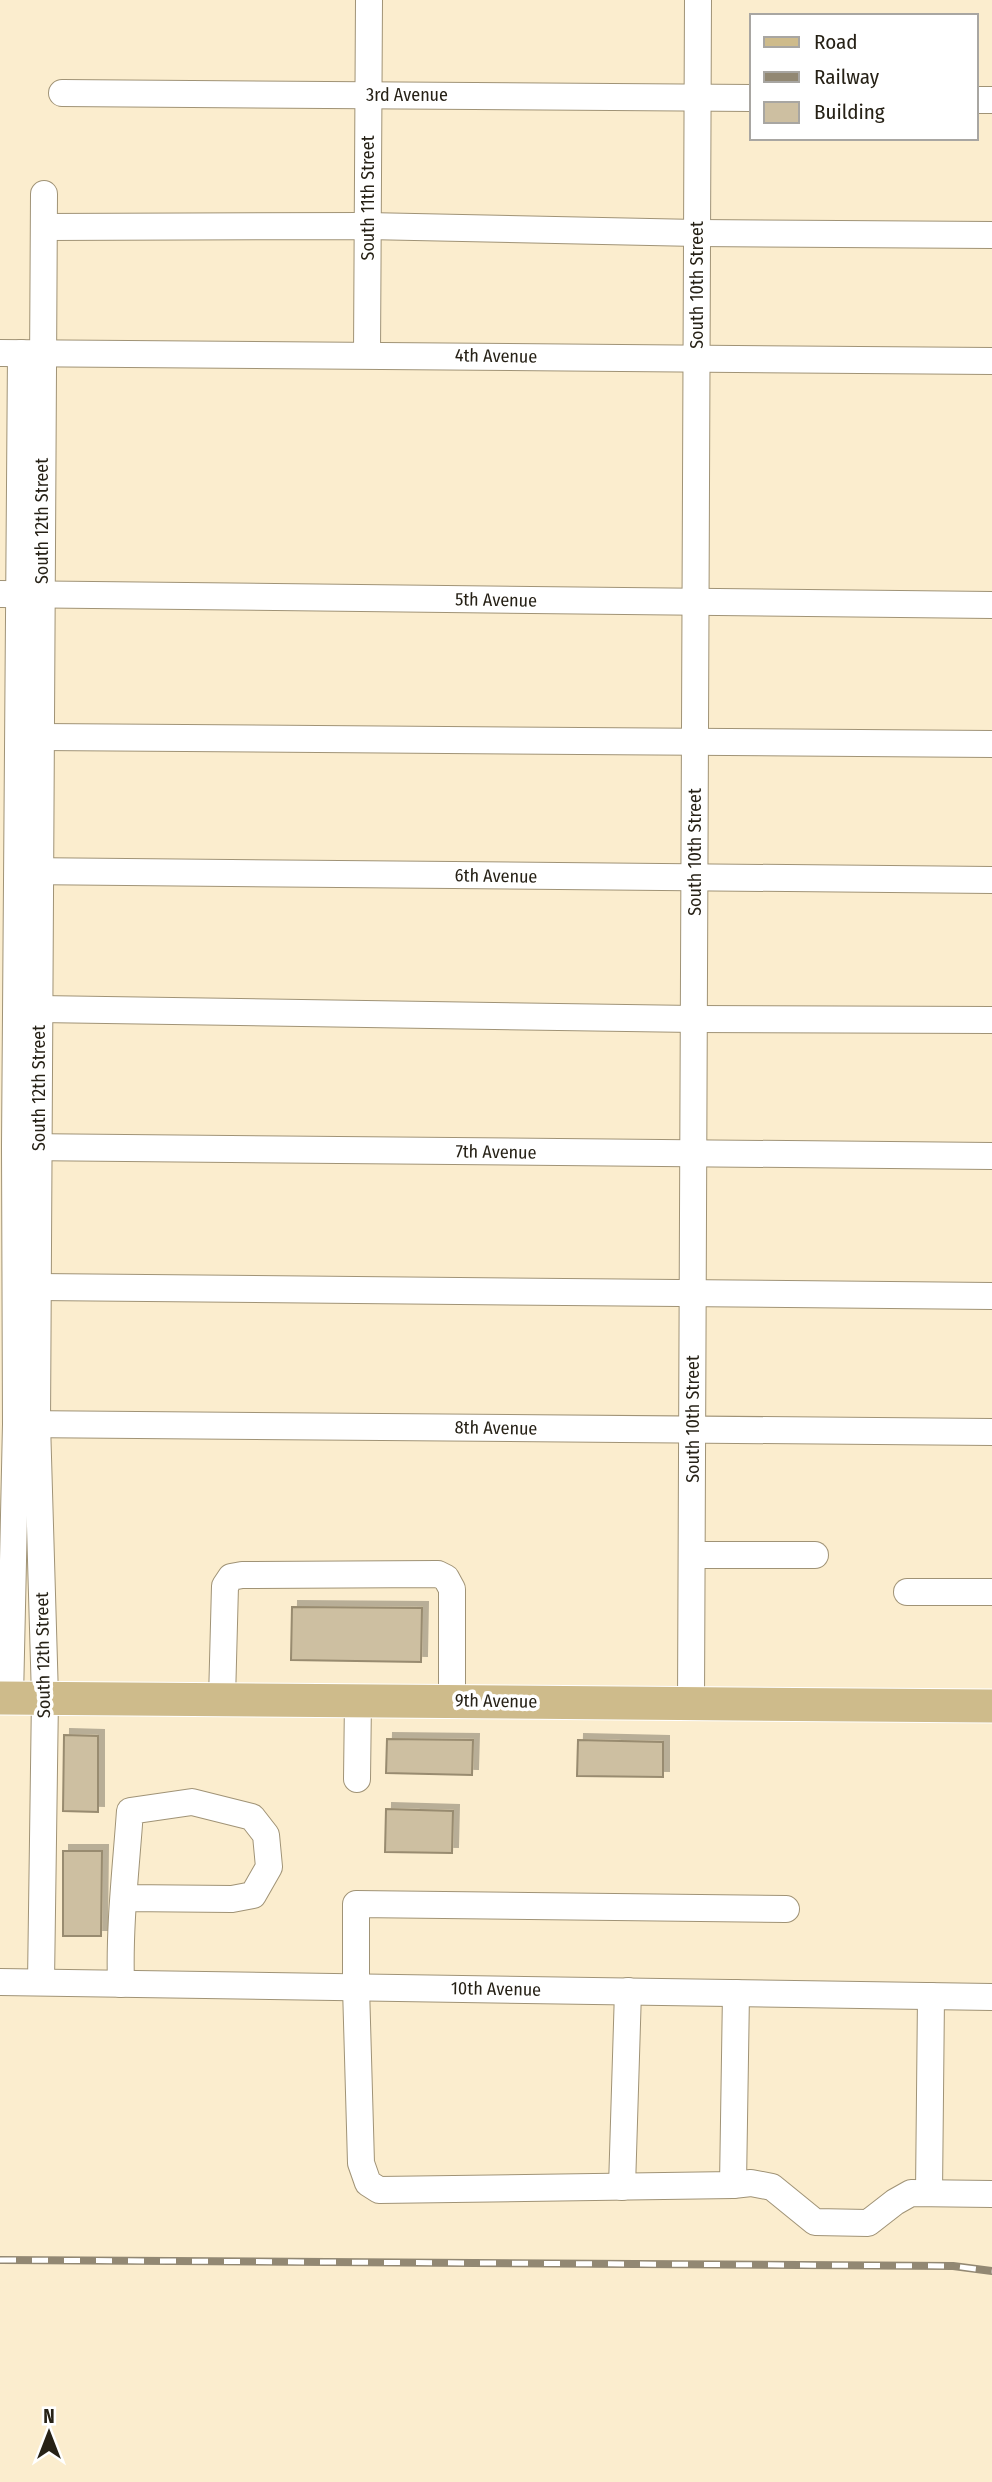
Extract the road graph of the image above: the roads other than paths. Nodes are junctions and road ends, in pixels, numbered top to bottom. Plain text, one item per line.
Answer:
1 (369, 0) edge
2 (698, 0) edge
3 (62, 93) dead end
4 (368, 95) junction
5 (698, 97) junction
6 (750, 98) edge
7 (44, 194) dead end
8 (367, 226) junction
9 (44, 227) junction
10 (697, 233) junction
11 (992, 235) edge
12 (21, 353) edge
13 (367, 355) junction
14 (697, 358) junction
15 (992, 361) edge
16 (20, 594) edge
17 (695, 602) junction
18 (992, 605) edge
19 (20, 734) edge
20 (695, 742) junction
21 (992, 744) edge
22 (19, 871) edge
23 (695, 878) junction
24 (992, 880) edge
25 (18, 1008) edge
26 (694, 1019) junction
27 (992, 1020) edge
28 (18, 1147) edge
29 (694, 1154) junction
30 (992, 1156) edge
31 (17, 1284) edge
32 (693, 1292) junction
33 (992, 1296) edge
34 (18, 1424) edge
35 (692, 1430) junction
36 (992, 1432) edge
37 (692, 1555) junction
38 (815, 1555) dead end
39 (7, 1562) edge
40 (907, 1592) dead end
41 (992, 1592) edge
42 (45, 1697) junction
43 (5, 1698) edge
44 (222, 1699) junction
45 (358, 1700) junction
46 (452, 1701) junction
47 (691, 1703) junction
48 (992, 1706) edge
49 (357, 1779) dead end
50 (124, 1898) junction
51 (786, 1909) dead end
52 (0, 1982) edge
53 (41, 1982) junction
54 (121, 1984) junction
55 (356, 1987) junction
56 (628, 1991) junction
57 (736, 1993) junction
58 (931, 1996) junction
59 (992, 1997) edge
60 (733, 2185) junction
61 (622, 2187) junction
62 (929, 2193) junction
63 (992, 2193) edge

1 - 4 street, South 11th Street
2 - 5 street, South 10th Street
3 - 4 street, 3rd Avenue
4 - 5 street, 3rd Avenue
4 - 8 street, South 11th Street
5 - 6 street, 3rd Avenue
5 - 10 street, South 10th Street
7 - 9 street, South 12th Street
8 - 9 street
8 - 10 street
8 - 13 street, South 11th Street
9 - 12 street, South 12th Street
10 - 11 street
10 - 14 street, South 10th Street
12 - 13 street, 4th Avenue
12 - 16 street, South 12th Street
13 - 14 street, 4th Avenue
14 - 15 street, 4th Avenue
14 - 17 street, South 10th Street
16 - 17 street, 5th Avenue
16 - 19 street, South 12th Street
17 - 18 street, 5th Avenue
17 - 20 street, South 10th Street
19 - 20 street
19 - 22 street, South 12th Street
20 - 21 street
20 - 23 street, South 10th Street
22 - 23 street, 6th Avenue
22 - 25 street, South 12th Street
23 - 24 street, 6th Avenue
23 - 26 street, South 10th Street
25 - 26 street
25 - 28 street, South 12th Street
26 - 27 street
26 - 29 street, South 10th Street
28 - 29 street, 7th Avenue
28 - 31 street, South 12th Street
29 - 30 street, 7th Avenue
29 - 32 street, South 10th Street
31 - 32 street
31 - 34 street, South 12th Street
32 - 33 street
32 - 35 street, South 10th Street
34 - 35 street, 8th Avenue
34 - 39 street
34 - 42 street, South 12th Street
35 - 36 street, 8th Avenue
35 - 37 street, South 10th Street
37 - 38 street
37 - 47 street, South 10th Street
39 - 43 street
40 - 41 street
42 - 43 main road, 9th Avenue
42 - 44 main road, 9th Avenue
42 - 53 street, South 12th Street
44 - 45 main road, 9th Avenue
44 - 46 street
45 - 46 main road, 9th Avenue
45 - 49 street
46 - 47 main road, 9th Avenue
47 - 48 main road, 9th Avenue
50 - 50 street
50 - 54 street
51 - 55 street
52 - 53 street, 10th Avenue
53 - 54 street, 10th Avenue
54 - 55 street, 10th Avenue
55 - 56 street, 10th Avenue
55 - 61 street
56 - 57 street, 10th Avenue
56 - 61 street
57 - 58 street, 10th Avenue
57 - 60 street
58 - 59 street, 10th Avenue
58 - 62 street
60 - 61 street
60 - 62 street
62 - 63 street

